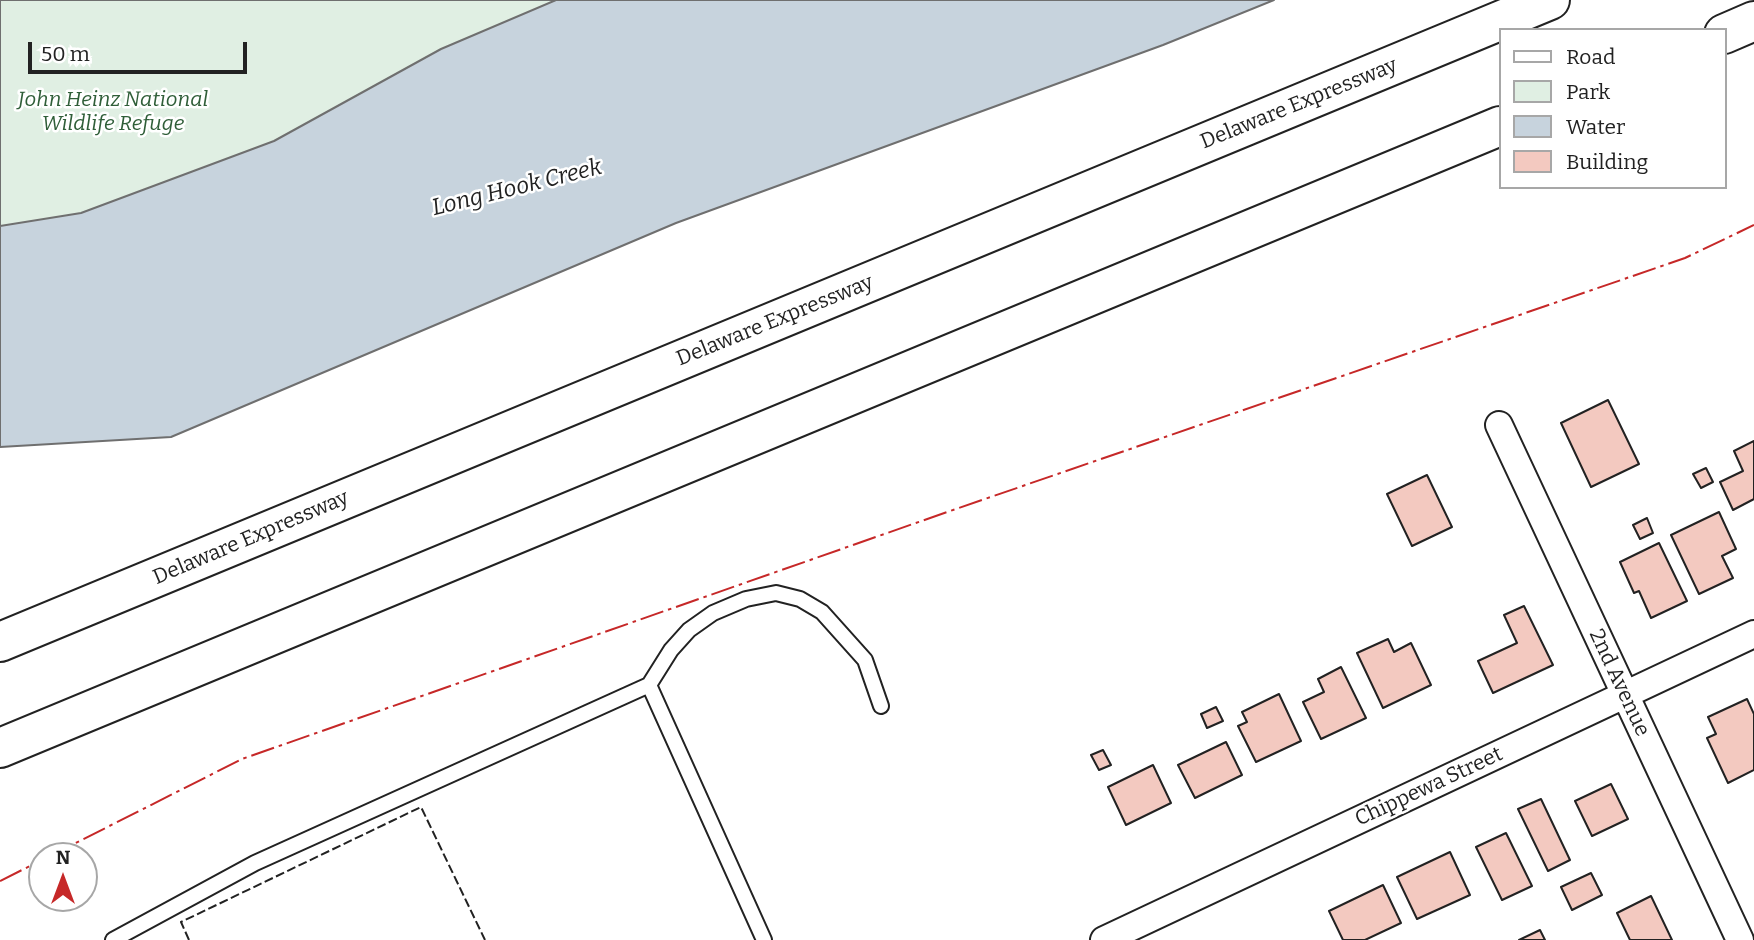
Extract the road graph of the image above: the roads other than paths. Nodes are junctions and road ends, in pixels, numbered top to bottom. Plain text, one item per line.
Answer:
1 (1550, 0) edge
2 (1754, 21) edge
3 (1726, 33) edge
4 (1498, 127) edge
5 (1499, 425) dead end
6 (1754, 634) edge
7 (0, 642) edge
8 (649, 685) junction
9 (1625, 695) junction
10 (881, 706) dead end
11 (0, 748) edge
12 (113, 940) edge
13 (764, 940) edge
14 (1104, 940) edge
15 (1740, 940) edge

1 - 7 highway, Delaware Expressway
2 - 3 highway
4 - 11 highway
5 - 9 street, 2nd Avenue
6 - 9 street, Chippewa Street
8 - 10 lane
8 - 12 lane
8 - 13 lane
9 - 14 street, Chippewa Street
9 - 15 street, 2nd Avenue

